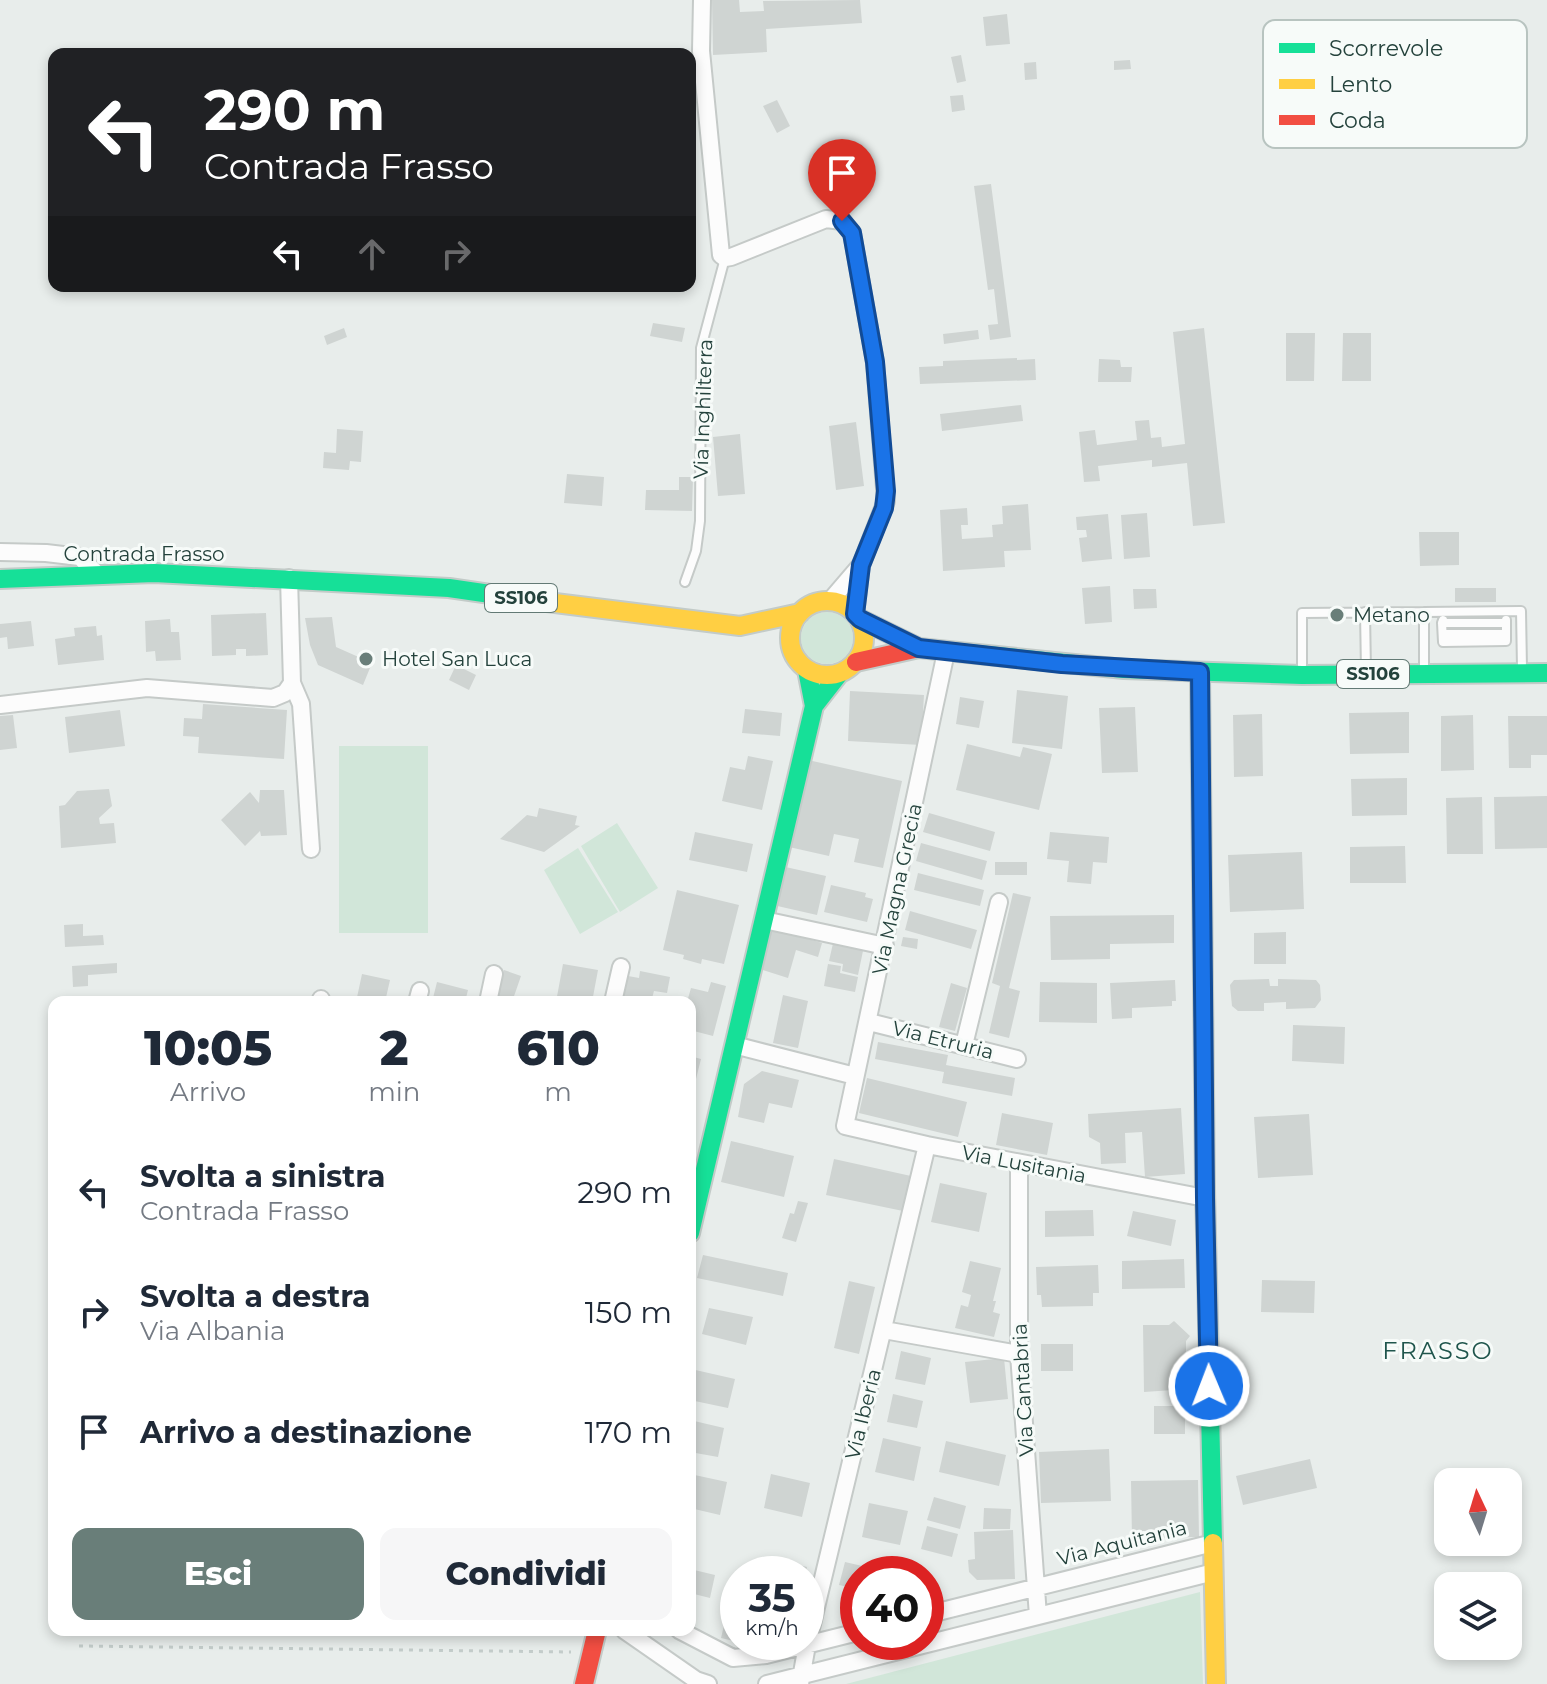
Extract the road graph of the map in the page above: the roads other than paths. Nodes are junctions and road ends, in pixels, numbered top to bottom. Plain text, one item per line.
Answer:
1 (702, 0) edge
2 (725, 258) junction
3 (0, 552) edge
4 (861, 565) junction
5 (98, 575) junction
6 (289, 578) junction
7 (0, 579) edge
8 (685, 582) dead end
9 (830, 601) junction
10 (1443, 611) junction
11 (1506, 611) junction
12 (1365, 612) junction
13 (1424, 612) junction
14 (800, 613) junction
15 (857, 616) junction
16 (1442, 623) junction
17 (1506, 623) junction
18 (740, 626) junction
19 (919, 648) junction
20 (946, 652) junction
21 (793, 654) junction
22 (856, 662) junction
23 (807, 670) junction
24 (1200, 672) junction
25 (1522, 673) junction
26 (1547, 673) edge
27 (839, 674) junction
28 (1366, 674) junction
29 (1424, 674) junction
30 (1302, 675) junction
31 (292, 683) junction
32 (0, 705) edge
33 (814, 706) junction
34 (311, 849) dead end
35 (999, 902) dead end
36 (764, 920) junction
37 (885, 946) junction
38 (621, 967) dead end
39 (494, 974) dead end
40 (489, 996) edge
41 (614, 996) edge
42 (869, 1022) junction
43 (734, 1045) junction
44 (964, 1045) junction
45 (1017, 1059) dead end
46 (855, 1076) junction
47 (845, 1126) joint
48 (927, 1145) junction
49 (1019, 1163) junction
50 (1205, 1198) junction
51 (696, 1204) edge
52 (884, 1330) junction
53 (1019, 1354) junction
54 (1213, 1543) junction
55 (1214, 1572) junction
56 (824, 1575) edge
57 (1034, 1587) junction
58 (944, 1610) edge
59 (1038, 1616) junction
60 (595, 1636) edge
61 (633, 1636) edge
62 (691, 1636) edge
63 (720, 1651) edge
64 (804, 1660) edge
65 (801, 1680) edge
66 (584, 1684) edge
67 (708, 1684) edge
68 (767, 1684) edge
69 (1216, 1684) edge

1 - 2 street, Via Inghilterra
2 - 4 street
2 - 8 lane, Via Inghilterra
3 - 5 street, Contrada Frasso
4 - 9 street
4 - 15 street
5 - 6 main road, Contrada Frasso / SS106
5 - 7 main road, Contrada Frasso / SS106
6 - 18 main road, Contrada Frasso / SS106
6 - 31 street
9 - 14 main road, SS106
9 - 15 main road, SS106
10 - 11 lane
10 - 13 lane
10 - 16 lane
11 - 17 lane
11 - 25 lane
12 - 13 lane
12 - 28 lane
12 - 30 lane
13 - 29 lane
14 - 18 main road, Contrada Frasso / SS106
14 - 21 main road
15 - 19 main road, SS106
15 - 22 main road
16 - 17 lane
16 - 17 lane
18 - 21 main road, Contrada Frasso / SS106
19 - 20 main road, SS106
19 - 22 main road, SS106
20 - 24 main road, SS106
20 - 37 street, Via Magna Grecia
21 - 23 main road, SS106
22 - 27 main road, SS106
23 - 27 main road
23 - 33 main road
24 - 30 main road, SS106
24 - 50 main road, Via Aquitania
25 - 26 main road, SS106
25 - 29 main road, SS106
27 - 33 main road
28 - 29 main road, SS106
28 - 30 main road, SS106
31 - 32 street
31 - 34 street
33 - 36 main road
35 - 44 street
36 - 37 street
36 - 43 main road
37 - 42 street, Via Magna Grecia
38 - 41 street
39 - 40 street
42 - 44 street, Via Etruria
42 - 46 street, Via Magna Grecia
43 - 46 street
43 - 51 main road
44 - 45 street, Via Etruria
46 - 47 street, Via Magna Grecia
47 - 48 street, Via Lusitania
48 - 49 street, Via Lusitania
48 - 52 street, Via Iberia
49 - 50 street, Via Lusitania
49 - 53 street, Via Cantabria
50 - 54 main road, Via Aquitania
52 - 53 street
52 - 56 street, Via Iberia
53 - 57 street, Via Cantabria
54 - 55 main road
54 - 57 street, Via Aquitania
55 - 59 street
55 - 69 main road
57 - 58 street, Via Aquitania
57 - 59 street, Via Cantabria
59 - 65 street
60 - 66 main road
61 - 67 street
62 - 63 street
64 - 65 street, Via Iberia
65 - 68 street

